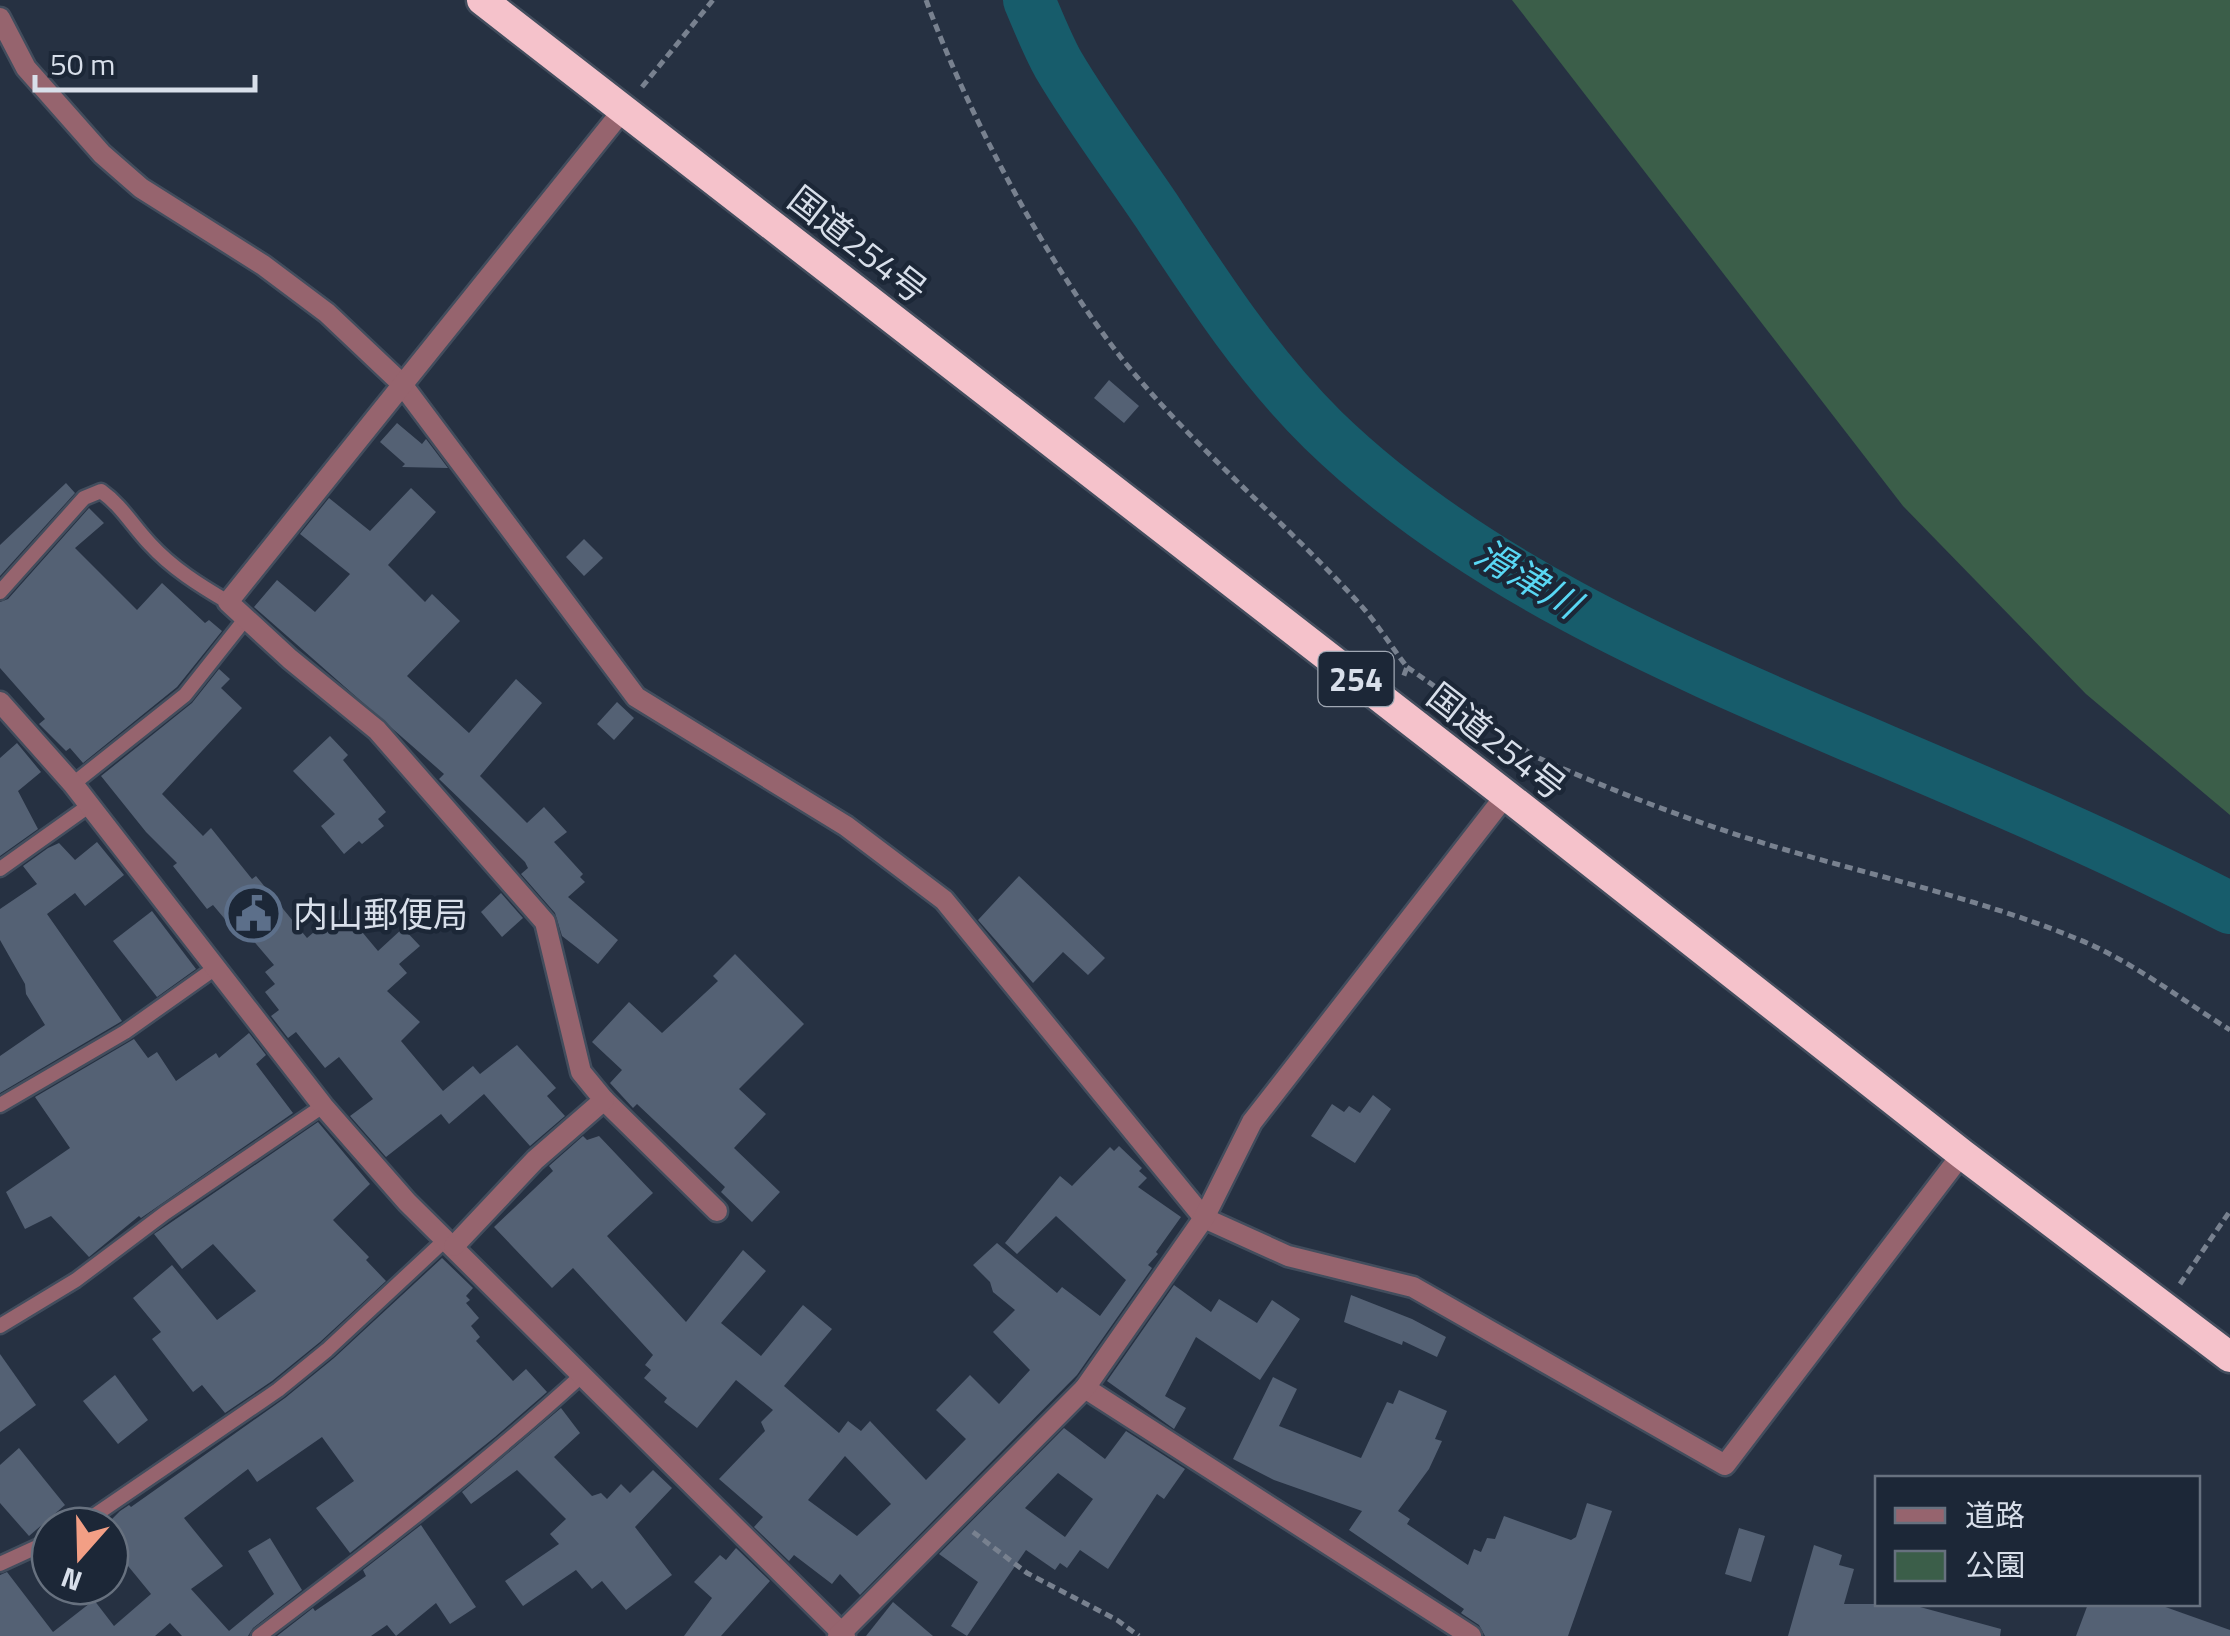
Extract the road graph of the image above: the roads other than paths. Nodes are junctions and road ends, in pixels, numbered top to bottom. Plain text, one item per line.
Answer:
1 (482, 0) edge
2 (0, 18) edge
3 (623, 110) junction
4 (402, 383) junction
5 (0, 592) edge
6 (228, 602) junction
7 (246, 618) junction
8 (0, 702) edge
9 (73, 784) junction
10 (1506, 794) junction
11 (90, 805) junction
12 (0, 869) edge
13 (214, 970) junction
14 (604, 1100) junction
15 (0, 1106) edge
16 (323, 1106) junction
17 (1962, 1154) junction
18 (717, 1212) dead end
19 (1204, 1218) junction
20 (450, 1243) junction
21 (0, 1326) edge
22 (2230, 1357) edge
23 (580, 1377) junction
24 (1084, 1388) junction
25 (108, 1506) edge
26 (30, 1550) edge
27 (0, 1564) edge
28 (841, 1635) edge
29 (259, 1636) edge
30 (1471, 1636) edge

1 - 3 highway, 国道254号 / 254
2 - 4 street
3 - 4 street
3 - 10 highway, 国道254号 / 254
4 - 6 street
4 - 19 street
5 - 6 lane
6 - 7 street
7 - 9 lane
7 - 14 street
8 - 9 street
9 - 11 street
10 - 17 highway, 国道254号 / 254
10 - 19 street
11 - 12 lane
11 - 13 street
13 - 15 lane
13 - 16 street
14 - 18 street
14 - 20 street
16 - 20 street
16 - 21 lane
17 - 19 street
17 - 22 highway, 国道254号 / 254
19 - 24 street
20 - 23 street
20 - 25 lane
23 - 28 street
23 - 29 lane
24 - 28 street
24 - 30 street
26 - 27 lane

